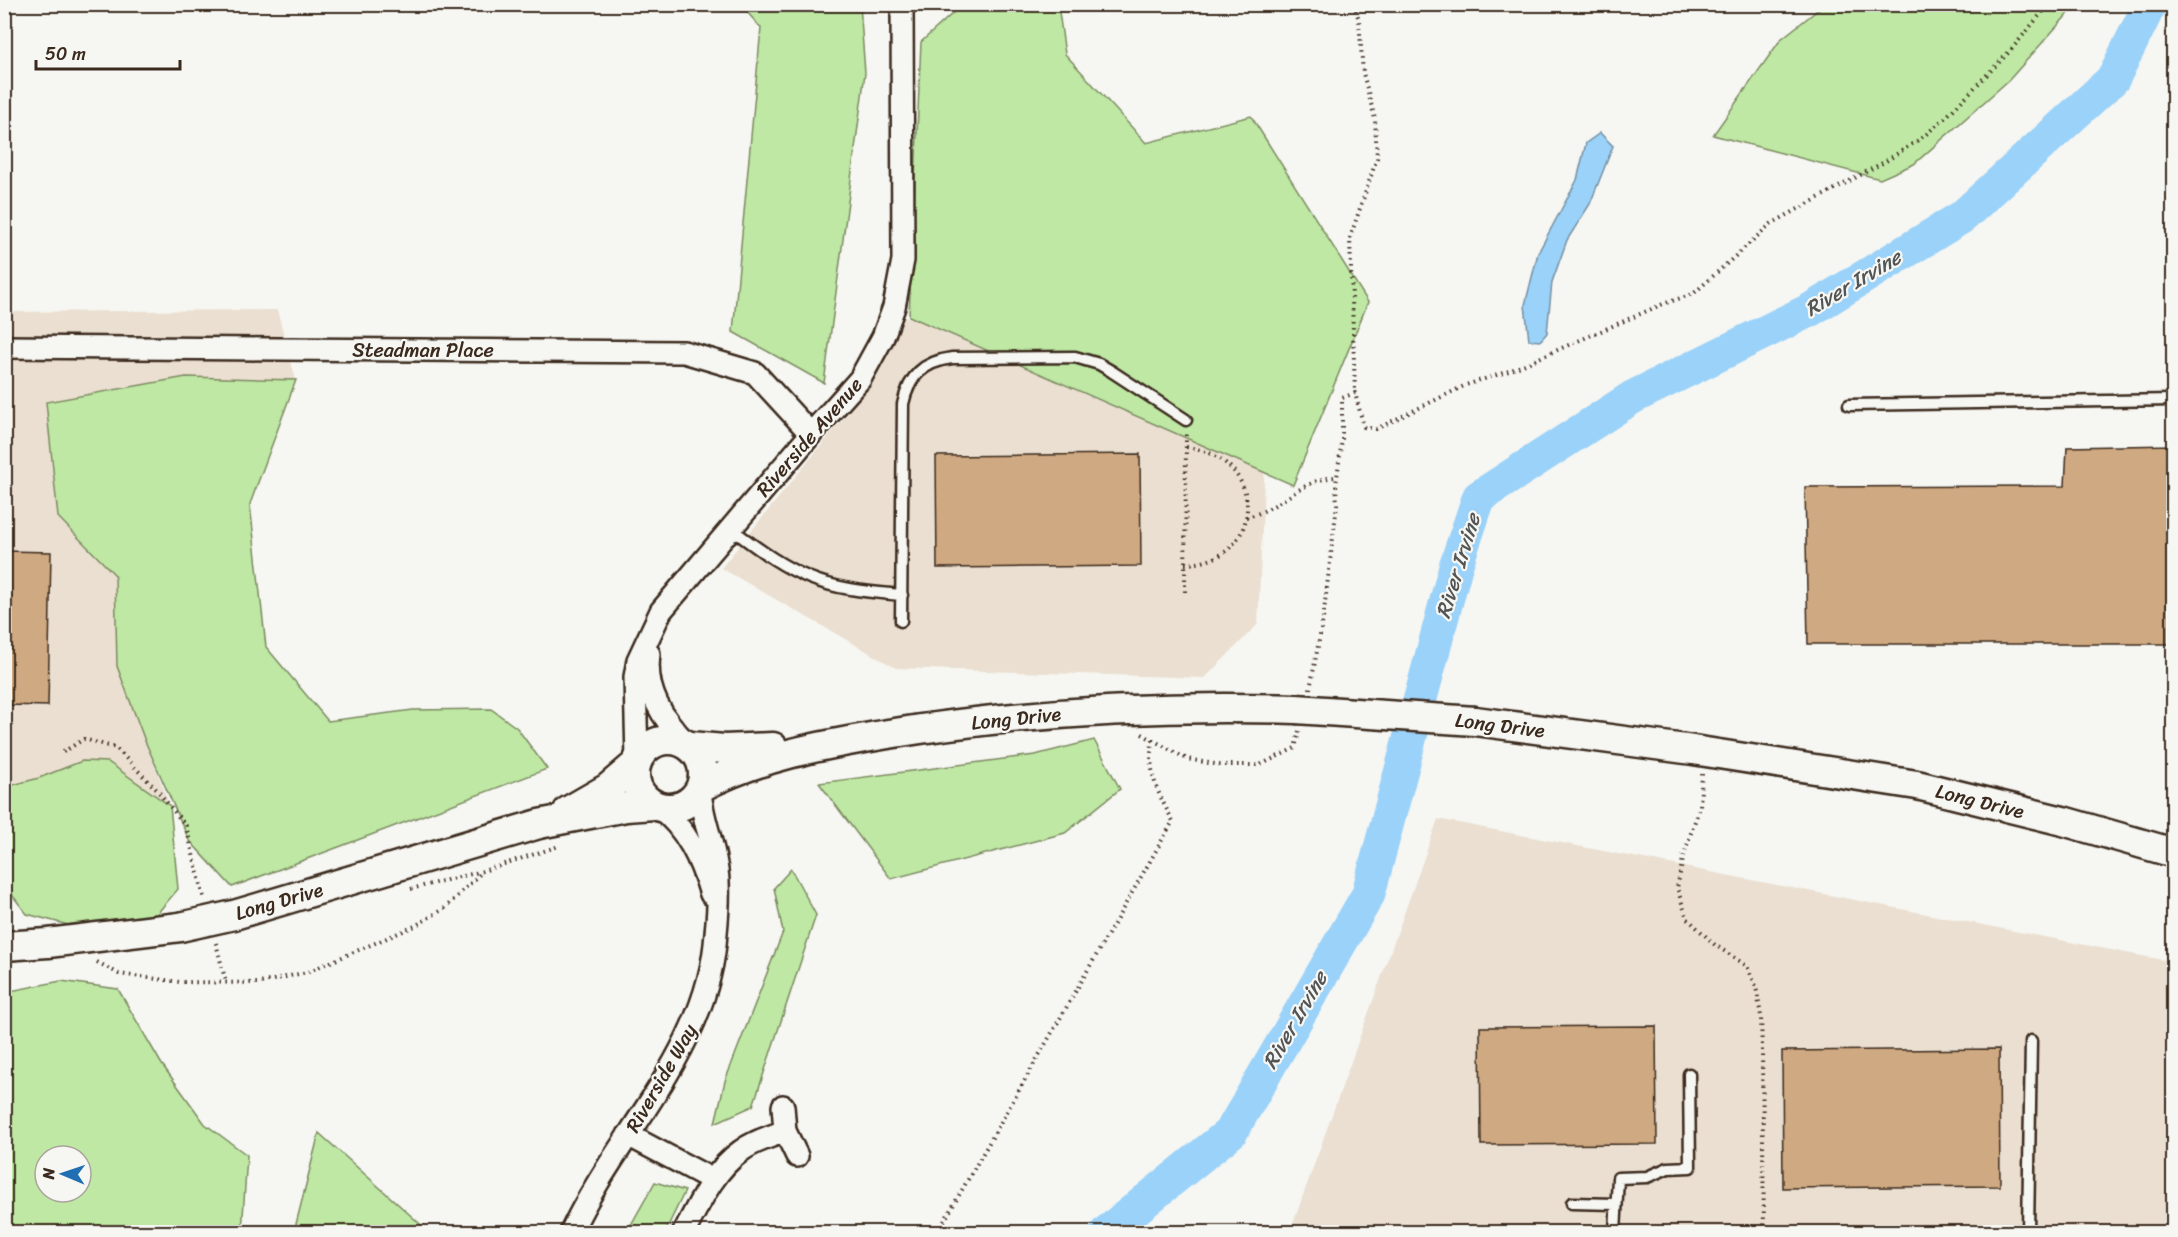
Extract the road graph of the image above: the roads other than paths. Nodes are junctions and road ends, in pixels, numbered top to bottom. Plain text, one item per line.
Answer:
1 (902, 4) edge
2 (4, 347) edge
3 (2174, 400) edge
4 (1849, 405) dead end
5 (1186, 420) road end
6 (811, 434) junction
7 (730, 528) junction
8 (902, 595) junction
9 (902, 621) dead end
10 (654, 624) junction
11 (689, 745) junction
12 (817, 746) junction
13 (637, 762) junction
14 (701, 788) junction
15 (656, 806) junction
16 (539, 824) junction
17 (2174, 854) edge
18 (717, 912) junction
19 (7, 945) edge
20 (2031, 1041) dead end
21 (1689, 1074) dead end
22 (783, 1106) dead end
23 (784, 1131) junction
24 (628, 1135) junction
25 (797, 1156) dead end
26 (713, 1180) junction
27 (1572, 1203) dead end
28 (1616, 1204) junction
29 (571, 1233) edge
30 (684, 1233) edge
31 (1615, 1233) edge
32 (2028, 1233) edge

1 - 6 street, Riverside Avenue
2 - 6 street, Steadman Place
3 - 4 lane
5 - 8 lane
6 - 7 street, Riverside Avenue
7 - 8 lane
7 - 10 street, Riverside Avenue
8 - 9 lane
10 - 11 street, Riverside Avenue
10 - 13 street, Riverside Avenue
11 - 12 main road, Long Drive
11 - 13 main road
11 - 14 main road
12 - 14 main road, Long Drive
12 - 17 main road, Long Drive, bridge
13 - 15 main road
13 - 16 main road, Long Drive
14 - 15 main road
14 - 18 street, Riverside Way
15 - 16 main road, Long Drive
15 - 18 street, Riverside Way
16 - 19 main road, Long Drive, bridge
18 - 24 street, Riverside Way
20 - 32 lane
21 - 28 lane
22 - 23 street
23 - 25 street
23 - 26 street
24 - 26 street
24 - 29 street, Riverside Way
26 - 30 street
27 - 28 lane
28 - 31 lane

